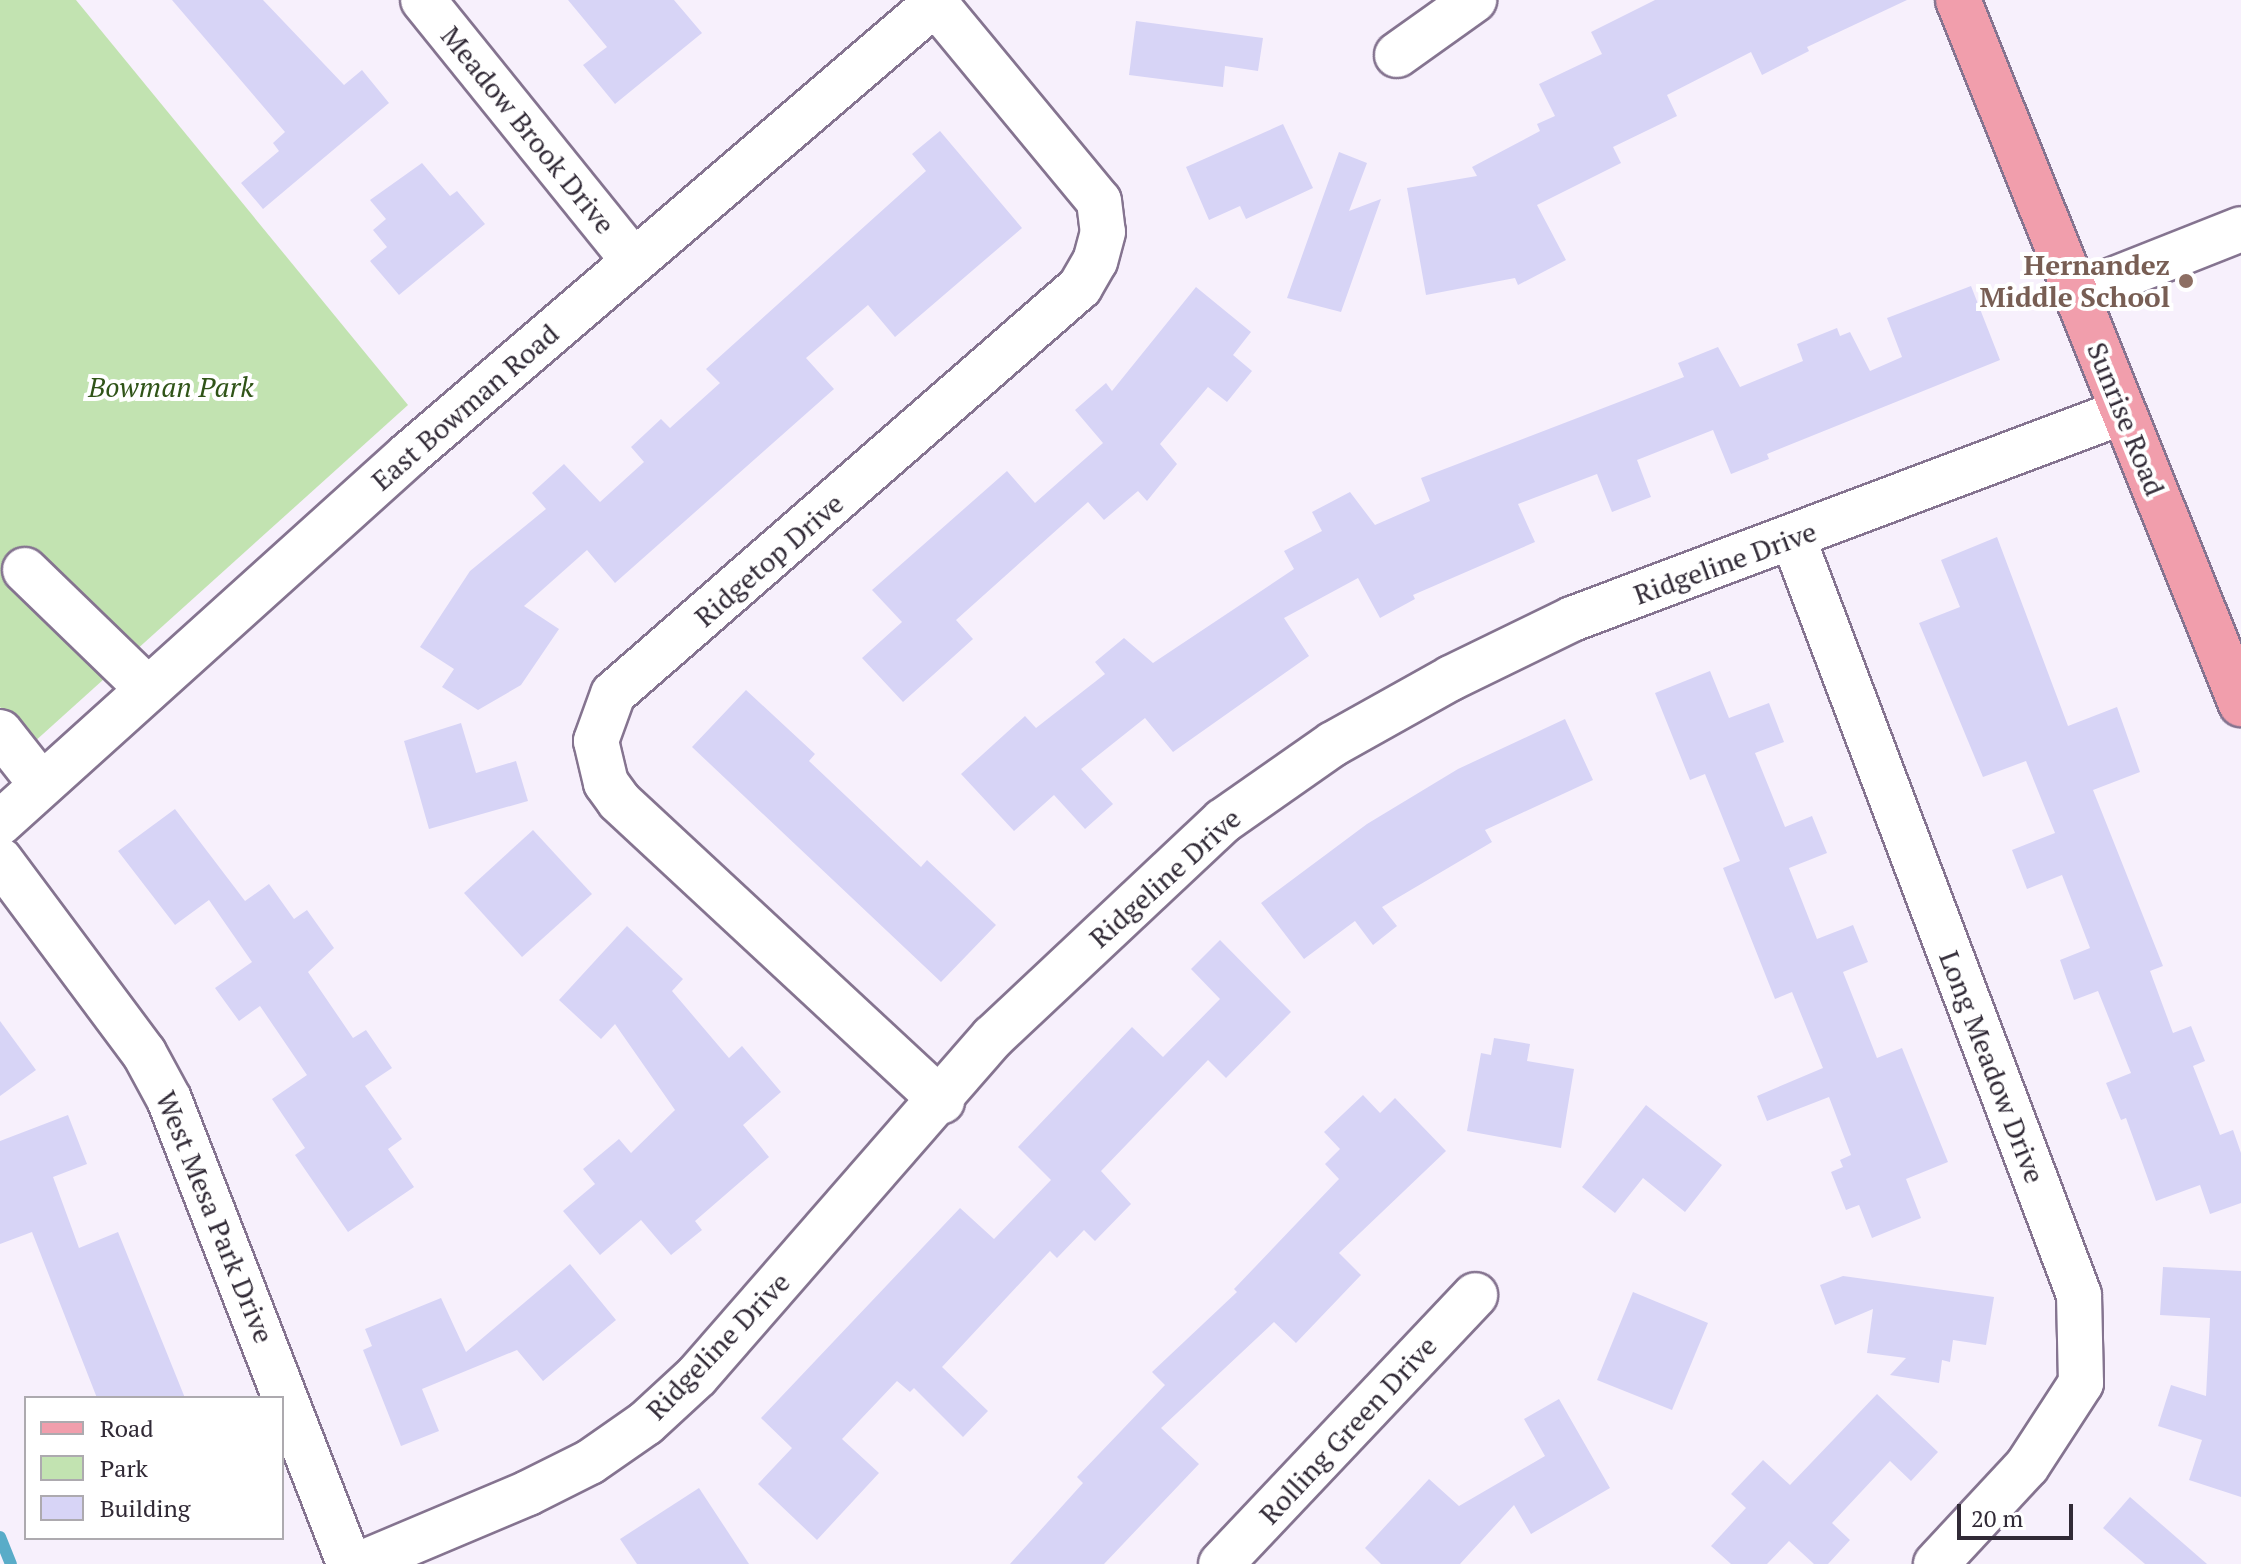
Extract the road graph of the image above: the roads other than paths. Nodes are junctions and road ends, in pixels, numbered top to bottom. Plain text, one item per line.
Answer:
1 (423, 0) edge
2 (1474, 0) edge
3 (1958, 0) edge
4 (937, 2) edge
5 (1397, 55) dead end
6 (2241, 229) edge
7 (633, 260) junction
8 (2077, 294) junction
9 (2122, 412) junction
10 (1793, 538) junction
11 (25, 570) dead end
12 (148, 689) junction
13 (2241, 704) edge
14 (0, 732) edge
15 (41, 784) junction
16 (0, 823) edge
17 (0, 860) edge
18 (942, 1101) junction
19 (1475, 1295) dead end
20 (284, 1396) edge
21 (284, 1396) edge
22 (349, 1564) edge
23 (360, 1564) edge
24 (1221, 1564) edge
25 (1936, 1564) edge

1 - 7 street, Meadow Brook Drive
2 - 5 street
3 - 8 main road, Sunrise Road
4 - 7 street, East Bowman Road
4 - 18 street, Ridgetop Drive
6 - 8 street
7 - 12 street, East Bowman Road
8 - 9 main road, Sunrise Road
9 - 10 street, Ridgeline Drive
9 - 13 main road, Sunrise Road
10 - 18 street, Ridgeline Drive
10 - 25 street, Long Meadow Drive
11 - 12 street
12 - 15 street, East Bowman Road
14 - 15 street
15 - 16 street, East Bowman Road
17 - 21 street, West Mesa Park Drive
18 - 23 street, Ridgeline Drive
19 - 24 street, Rolling Green Drive
20 - 22 street, West Mesa Park Drive

